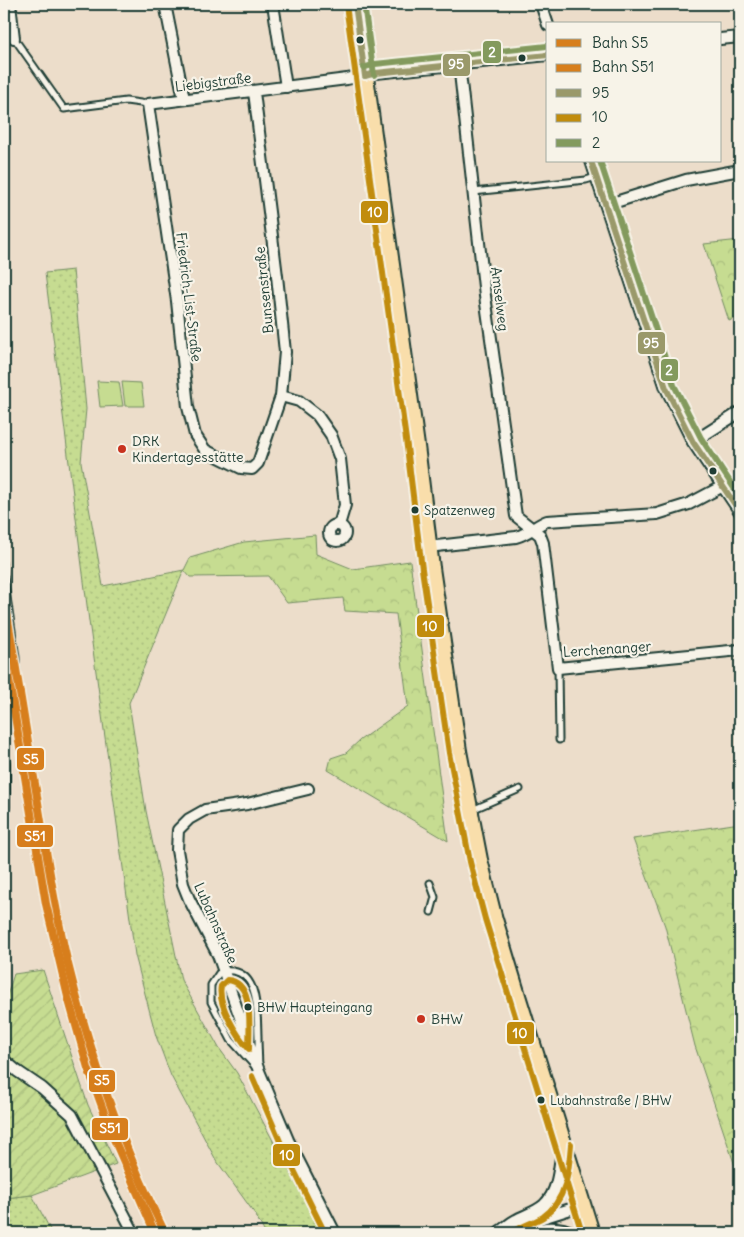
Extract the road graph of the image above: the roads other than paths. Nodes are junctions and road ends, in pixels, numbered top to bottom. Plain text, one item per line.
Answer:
1 (10, 4) edge
2 (165, 4) edge
3 (273, 4) edge
4 (355, 4) edge
5 (542, 4) edge
6 (547, 22) edge
7 (740, 37) edge
8 (14, 38) joint
9 (722, 39) edge
10 (546, 55) edge
11 (459, 64) junction
12 (365, 76) junction
13 (286, 87) junction
14 (254, 92) junction
15 (184, 99) junction
16 (148, 104) junction
17 (591, 162) edge
18 (740, 170) edge
19 (596, 177) junction
20 (474, 192) junction
21 (606, 205) junction
22 (281, 396) junction
23 (740, 412) edge
24 (693, 442) junction
25 (241, 468) joint
26 (723, 486) junction
27 (740, 512) edge
28 (339, 525) dead end
29 (532, 528) junction
30 (428, 547) junction
31 (740, 650) edge
32 (558, 668) junction
33 (559, 740) dead end
34 (4, 762) edge
35 (308, 789) dead end
36 (520, 790) dead end
37 (4, 807) edge
38 (470, 811) junction
39 (430, 883) dead end
40 (431, 912) dead end
41 (224, 971) junction
42 (4, 1060) edge
43 (260, 1071) junction
44 (562, 1143) junction
45 (582, 1205) junction
46 (497, 1232) edge
47 (134, 1233) edge
48 (335, 1233) edge
49 (514, 1233) edge
50 (520, 1233) edge
51 (572, 1233) edge
52 (591, 1233) edge

1 - 8 street
2 - 15 street
3 - 13 street
4 - 12 main road
5 - 6 street
7 - 9 street
8 - 16 lane, Liebigstraße
10 - 11 street, Liebigstraße
11 - 12 street, Liebigstraße
11 - 20 street, Amselweg
12 - 13 street, Liebigstraße
12 - 30 main road
13 - 14 street, Liebigstraße
14 - 15 street, Liebigstraße
14 - 22 street, Bunsenstraße
15 - 16 street, Liebigstraße
16 - 25 street, Friedrich-List-Straße
17 - 19 street
18 - 21 street
19 - 20 lane
19 - 21 street
20 - 29 street, Amselweg
21 - 24 street
22 - 25 street, Bunsenstraße
22 - 28 street
23 - 24 street
24 - 26 street
26 - 27 street
26 - 29 street
29 - 30 street
29 - 32 street, Lerchenanger
30 - 38 main road
31 - 32 street, Lerchenanger
32 - 33 lane
34 - 37 street
35 - 41 street, Lubahnstraße
36 - 38 lane
38 - 44 main road
39 - 40 lane
41 - 43 street, Lubahnstraße
41 - 43 lane
41 - 43 lane
42 - 47 street
43 - 48 street, Lubahnstraße
44 - 45 main road
44 - 46 street
45 - 46 street
45 - 52 main road
46 - 49 street
50 - 51 street

